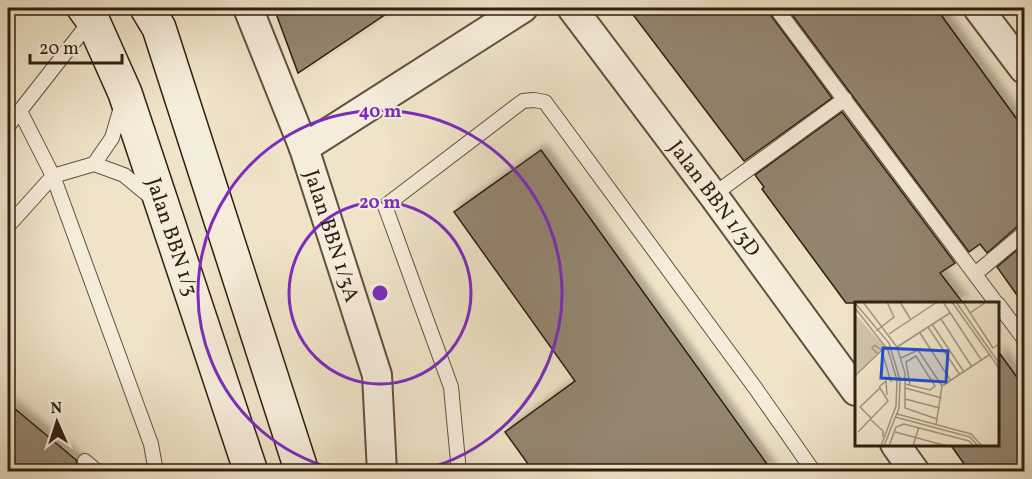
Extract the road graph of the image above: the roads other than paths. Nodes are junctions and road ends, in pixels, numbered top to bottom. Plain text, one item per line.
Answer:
1 (147, 8) edge
2 (248, 8) edge
3 (523, 8) edge
4 (572, 8) edge
5 (776, 8) edge
6 (978, 8) edge
7 (88, 13) edge
8 (1024, 69) edge
9 (125, 93) junction
10 (845, 99) junction
11 (20, 111) junction
12 (8, 126) edge
13 (304, 148) junction
14 (93, 164) junction
15 (53, 176) junction
16 (713, 195) junction
17 (162, 206) junction
18 (8, 226) edge
19 (1024, 233) edge
20 (975, 274) junction
21 (996, 302) edge
22 (999, 305) edge
23 (1024, 339) edge
24 (855, 390) edge
25 (896, 446) edge
26 (85, 461) dead end
27 (98, 471) edge
28 (156, 471) edge
29 (250, 471) edge
30 (302, 471) edge
31 (381, 471) edge
32 (459, 471) edge
33 (814, 471) edge
34 (915, 471) edge

1 - 30 street
2 - 13 street, Jalan BBN 1/3A
3 - 13 street
4 - 16 street, Jalan BBN 1/3D
5 - 10 lane
6 - 8 street
7 - 9 street, Jalan BBN 1/3
7 - 11 lane
9 - 14 lane
9 - 17 street, Jalan BBN 1/3
10 - 16 lane
10 - 20 lane
11 - 12 lane
11 - 15 lane
13 - 31 street, Jalan BBN 1/3A
14 - 15 lane
14 - 17 lane
15 - 18 lane
15 - 28 lane
16 - 24 street, Jalan BBN 1/3D
17 - 29 street, Jalan BBN 1/3
19 - 20 lane
20 - 21 lane
22 - 23 lane
25 - 34 street
26 - 27 lane
32 - 33 lane

